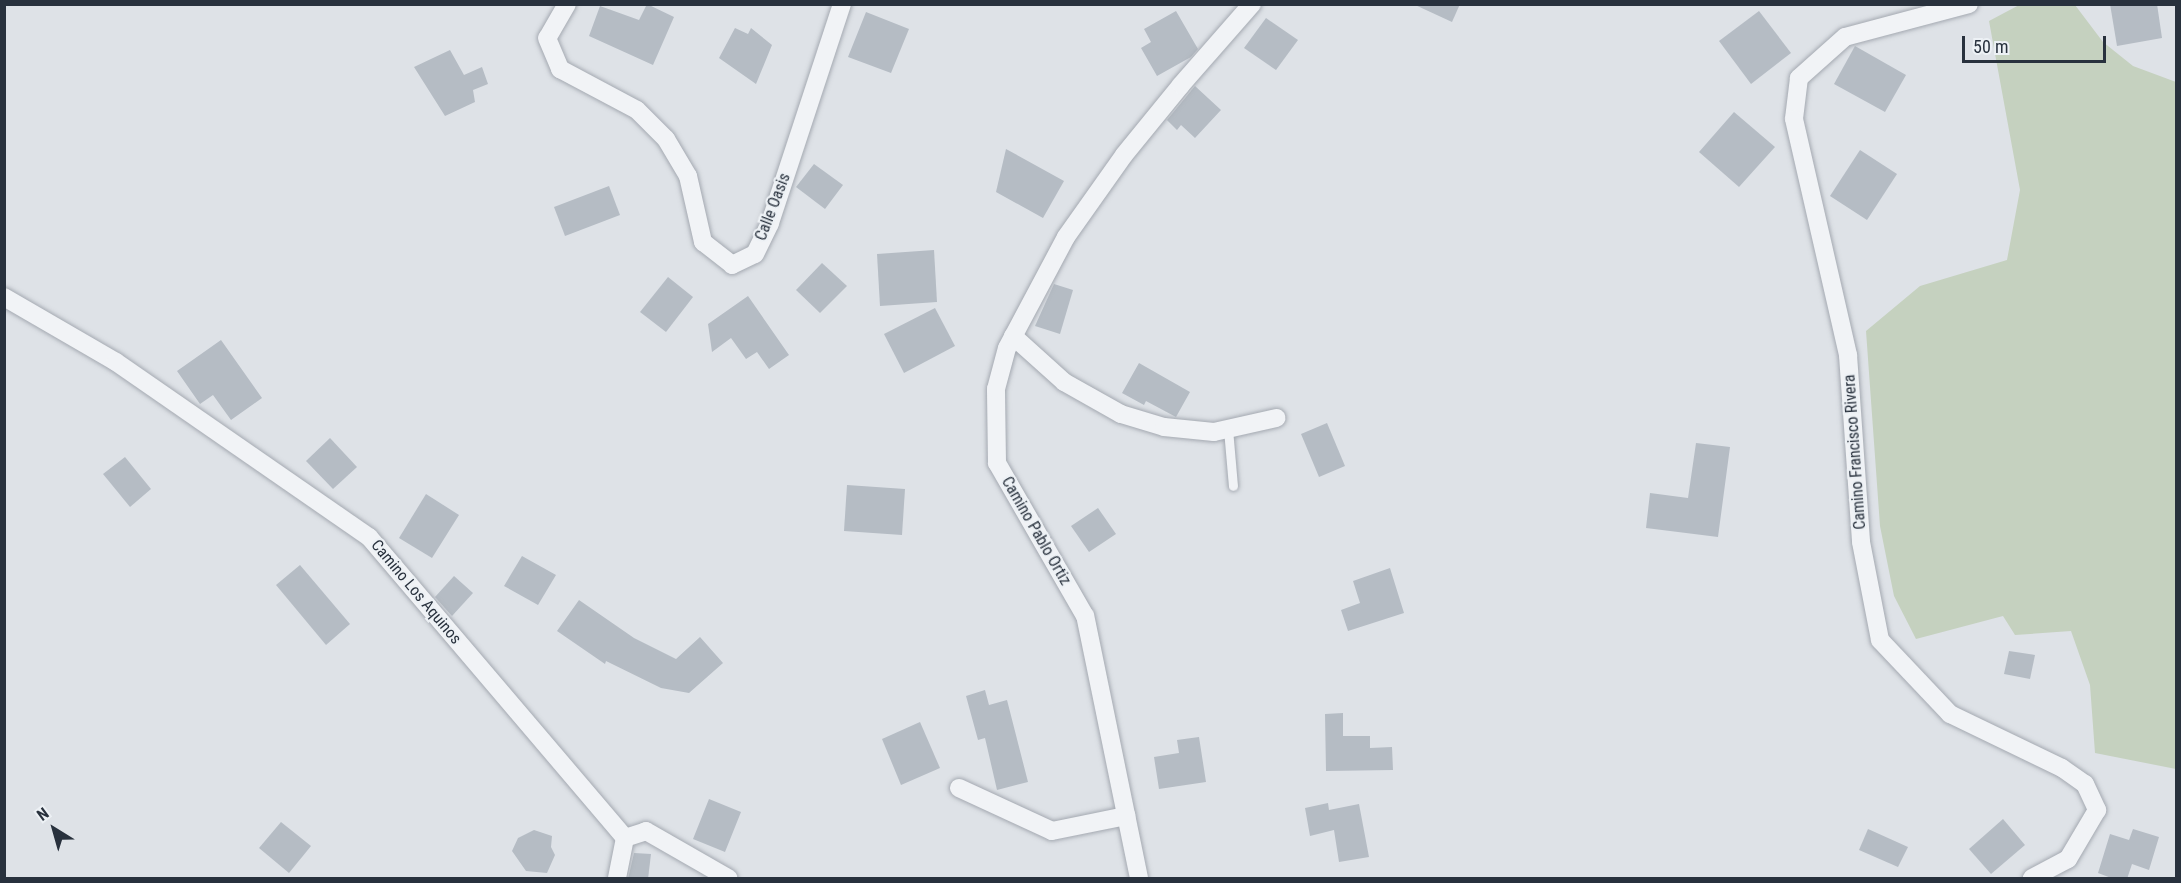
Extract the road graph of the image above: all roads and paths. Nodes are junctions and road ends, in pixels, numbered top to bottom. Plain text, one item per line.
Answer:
1 (567, 4) edge
2 (842, 4) edge
3 (1252, 4) edge
4 (1969, 4) edge
5 (4, 297) edge
6 (1013, 336) junction
7 (1276, 418) dead end
8 (1228, 429) junction
9 (1233, 486) dead end
10 (959, 788) dead end
11 (1126, 816) junction
12 (625, 838) junction
13 (617, 879) edge
14 (728, 879) edge
15 (1139, 879) edge
16 (2032, 879) edge

1 - 2 street, Calle Oasis
3 - 6 street, Camino Pablo Ortiz
4 - 16 street, Camino Francisco Rivera
5 - 12 street, Camino Los Aquinos
6 - 8 street
6 - 11 street, Camino Pablo Ortiz
7 - 8 street
8 - 9 lane
10 - 11 street
11 - 15 street, Camino Pablo Ortiz
12 - 13 street
12 - 14 street

